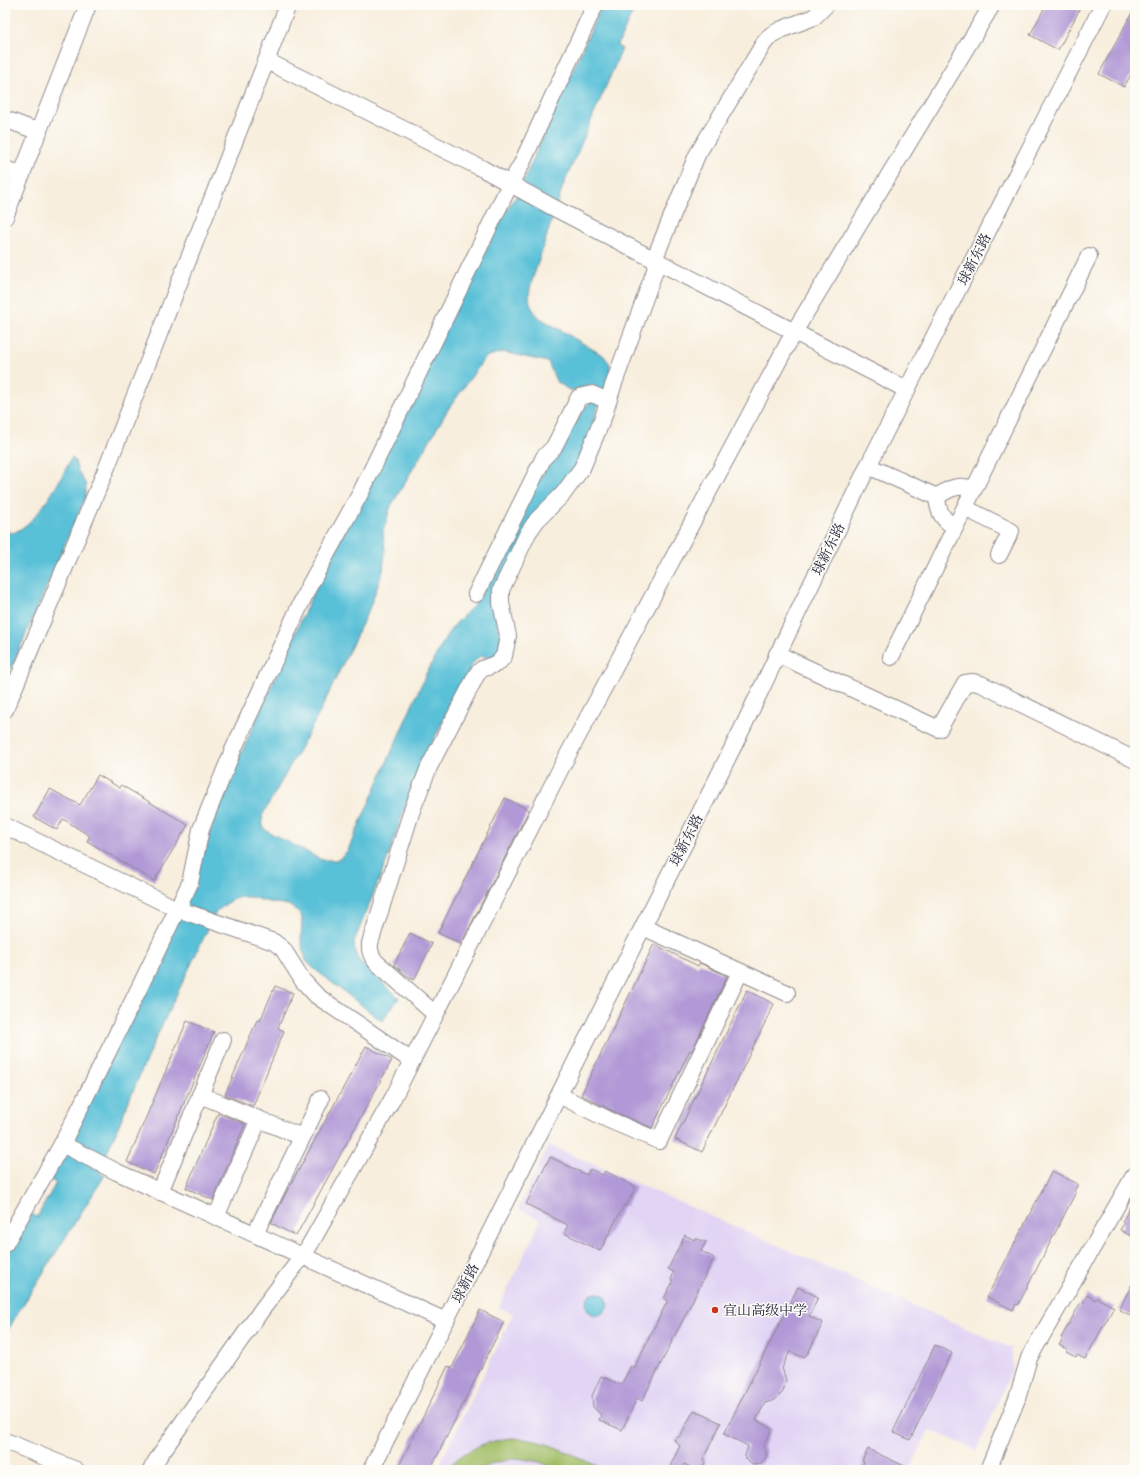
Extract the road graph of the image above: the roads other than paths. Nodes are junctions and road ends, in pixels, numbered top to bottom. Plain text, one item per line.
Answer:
1 (88, 5) edge
2 (288, 5) edge
3 (595, 5) edge
4 (826, 5) edge
5 (992, 5) edge
6 (1103, 5) edge
7 (267, 61) junction
8 (5, 119) edge
9 (39, 132) junction
10 (5, 169) edge
11 (22, 175) junction
12 (513, 186) junction
13 (5, 217) edge
14 (1089, 256) dead end
15 (656, 261) junction
16 (794, 332) junction
17 (907, 390) junction
18 (601, 398) junction
19 (868, 466) junction
20 (973, 489) junction
21 (936, 497) junction
22 (965, 508) junction
23 (955, 527) junction
24 (999, 555) dead end
25 (476, 594) dead end
26 (777, 654) junction
27 (891, 657) dead end
28 (5, 710) edge
29 (1135, 760) edge
30 (5, 826) edge
31 (179, 910) junction
32 (643, 927) junction
33 (740, 972) junction
34 (787, 993) dead end
35 (435, 1014) junction
36 (223, 1040) dead end
37 (412, 1061) junction
38 (200, 1095) junction
39 (559, 1095) junction
40 (321, 1099) dead end
41 (259, 1119) junction
42 (302, 1137) junction
43 (64, 1145) junction
44 (1135, 1174) edge
45 (160, 1192) junction
46 (216, 1217) junction
47 (255, 1234) junction
48 (5, 1244) edge
49 (303, 1256) junction
50 (446, 1321) junction
51 (5, 1441) edge
52 (76, 1470) edge
53 (151, 1470) edge
54 (371, 1470) edge
55 (988, 1470) edge

1 - 9 street
2 - 7 street
3 - 12 street
4 - 15 street
5 - 16 street
6 - 17 street, 球新东路
7 - 12 street
7 - 28 street
8 - 9 street
9 - 11 street
10 - 11 street
11 - 13 street
12 - 15 street
12 - 31 street
14 - 20 street
15 - 16 street
15 - 18 street
16 - 17 street
16 - 35 street
17 - 19 street, 球新东路
18 - 25 street
18 - 35 street
19 - 21 street
19 - 26 street, 球新东路
20 - 21 street
20 - 22 street
21 - 23 street
22 - 23 street
22 - 24 street
23 - 27 street
26 - 29 street
26 - 32 street, 球新东路
30 - 31 street
31 - 37 street
31 - 43 street
32 - 33 street
32 - 39 street, 球新东路
33 - 34 street
33 - 39 street
35 - 37 street
36 - 38 street
37 - 49 street
38 - 41 street
38 - 45 street
39 - 50 street, 球新路
40 - 42 street
41 - 42 street
41 - 46 street
42 - 47 street
43 - 45 street
43 - 48 street
44 - 55 street
45 - 46 street
46 - 47 street
47 - 49 street
49 - 50 street
49 - 53 street
50 - 54 street, 球新路
51 - 52 street

